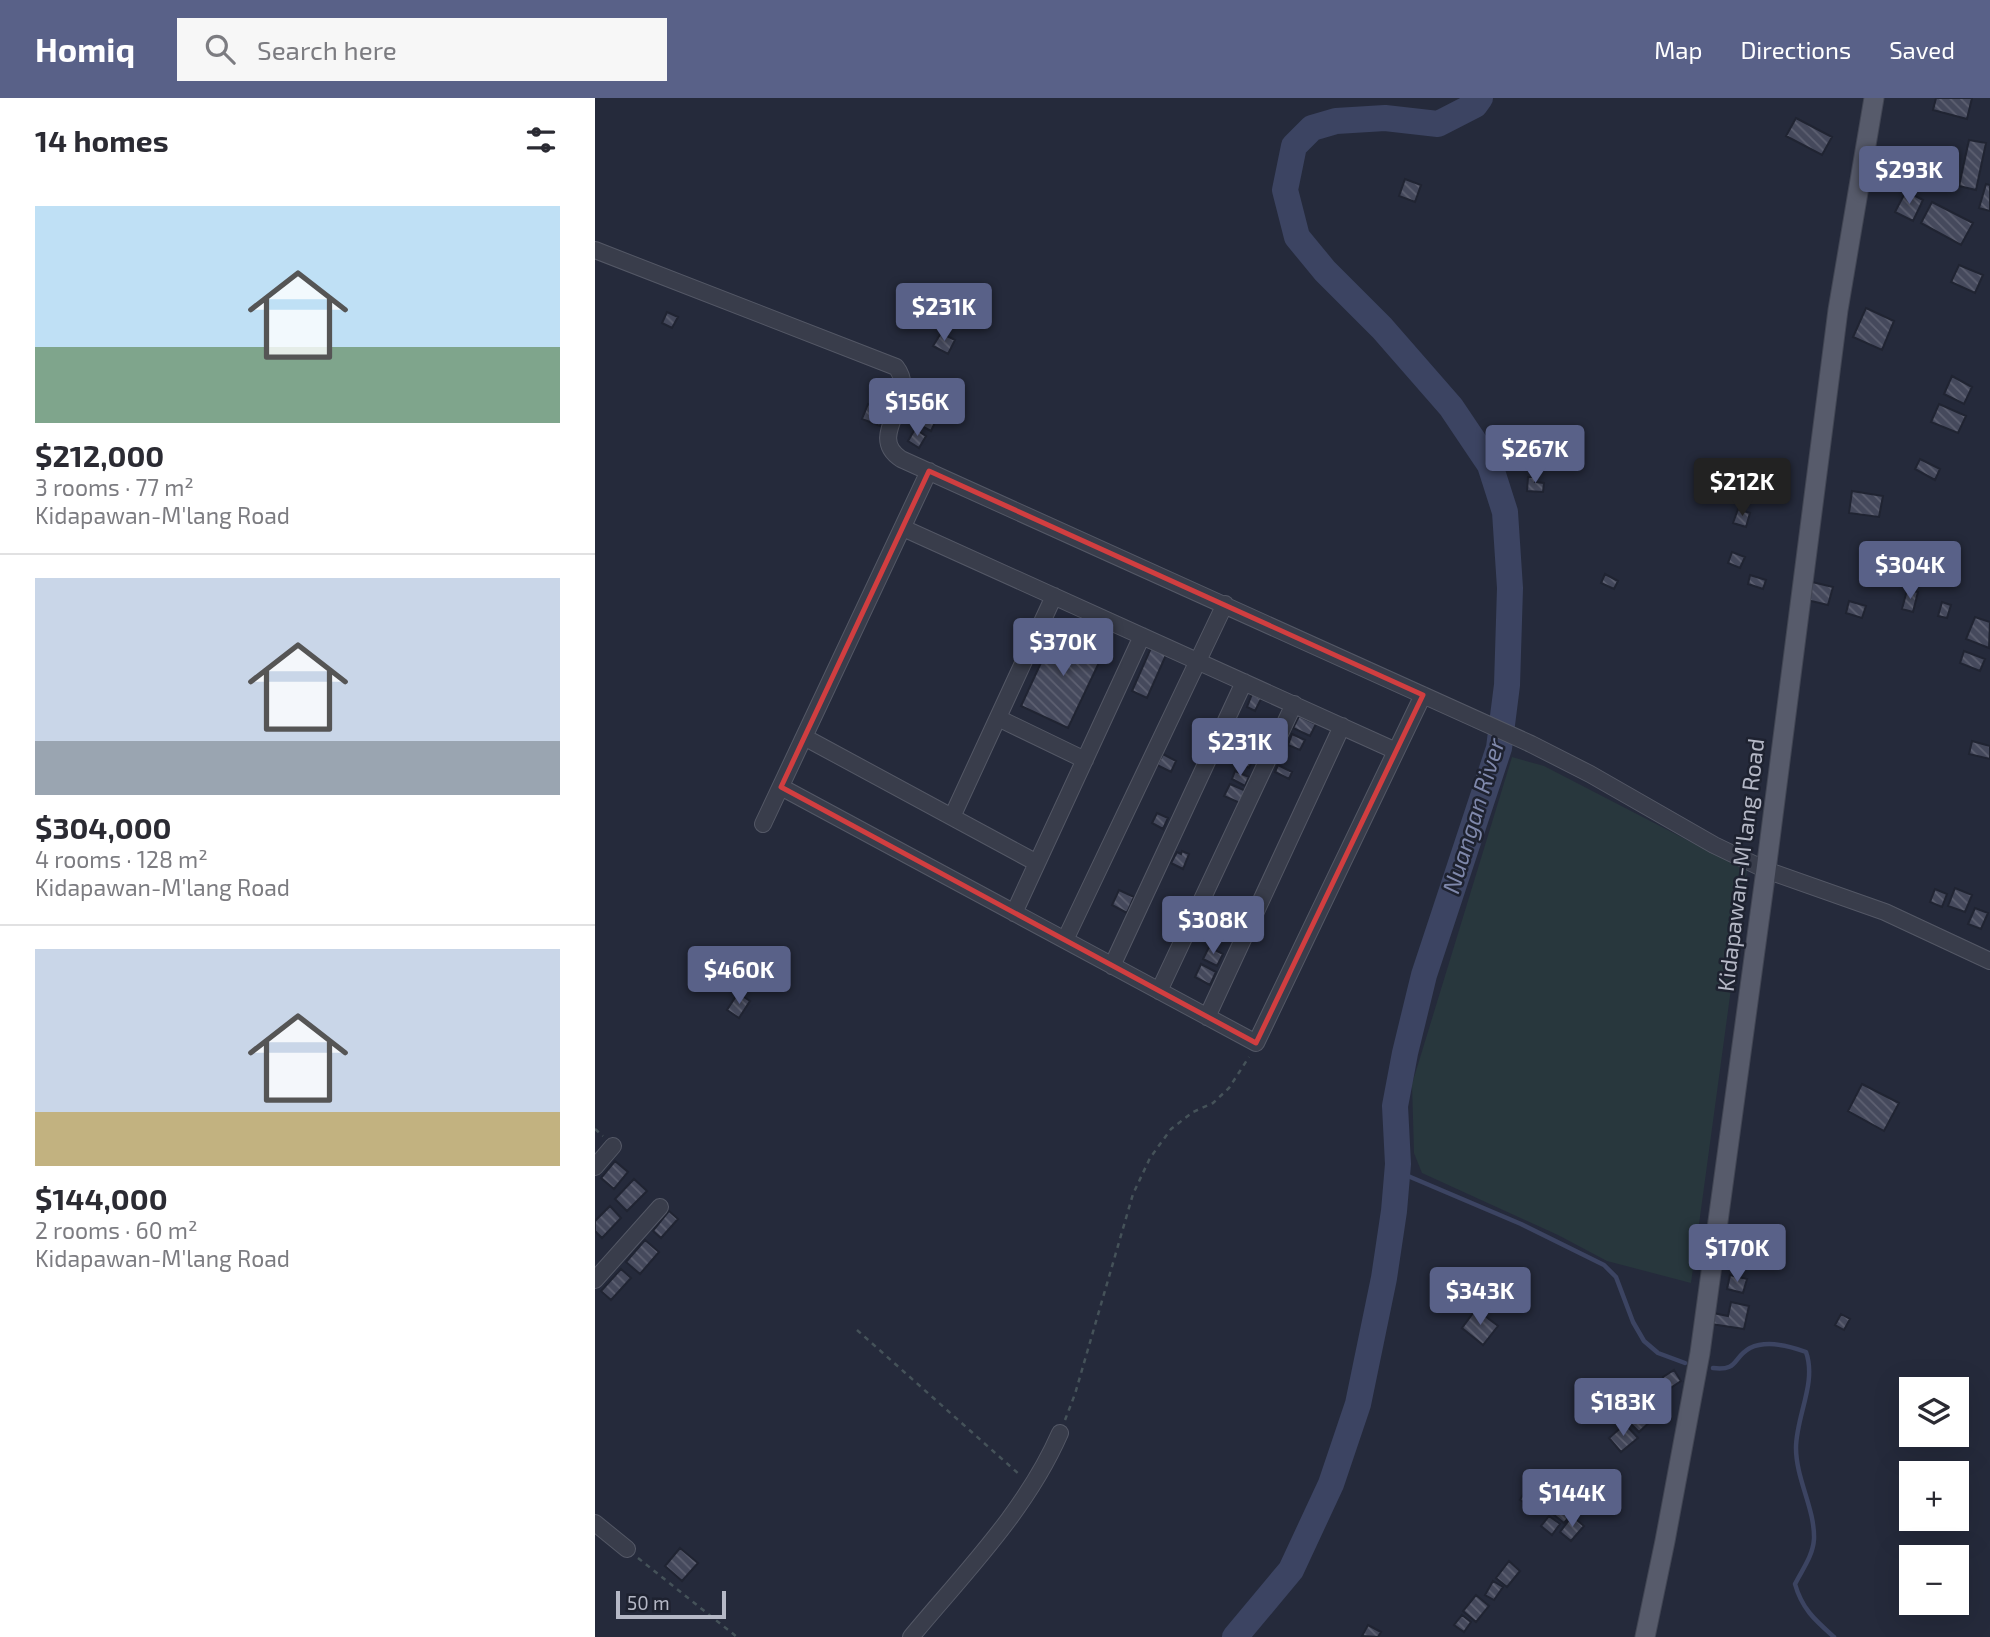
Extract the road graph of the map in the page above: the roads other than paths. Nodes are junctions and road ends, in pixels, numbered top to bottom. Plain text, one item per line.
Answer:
1 (1874, 98) edge
2 (595, 250) edge
3 (929, 471) junction
4 (903, 528) junction
5 (1054, 596) junction
6 (1225, 604) junction
7 (1142, 636) junction
8 (1197, 661) junction
9 (1244, 682) junction
10 (1423, 695) junction
11 (1294, 704) junction
12 (998, 718) junction
13 (1342, 726) junction
14 (804, 737) junction
15 (1396, 751) junction
16 (1085, 760) junction
17 (781, 787) junction
18 (952, 817) junction
19 (763, 824) dead end
20 (1037, 863) junction
21 (1766, 870) junction
22 (1014, 913) junction
23 (1065, 940) junction
24 (1990, 961) edge
25 (1112, 966) junction
26 (1159, 991) junction
27 (1207, 1017) junction
28 (613, 1146) dead end
29 (595, 1167) edge
30 (660, 1206) dead end
31 (595, 1280) edge
32 (1061, 1433) road end
33 (595, 1523) edge
34 (627, 1549) road end
35 (911, 1637) edge
36 (1645, 1637) edge

1 - 21 main road, Kidapawan-M'lang Road
2 - 3 street
3 - 4 street
3 - 6 street
4 - 5 street
4 - 14 street
5 - 7 street
5 - 12 street
6 - 8 street
6 - 10 street
7 - 8 street
7 - 16 street
8 - 9 street
8 - 23 street
9 - 11 street
9 - 25 street
10 - 15 street
10 - 21 street
11 - 13 street
11 - 26 street
12 - 16 street
12 - 18 street
13 - 15 street
13 - 27 street
14 - 17 street
14 - 18 street
15 - 27 street
16 - 20 street
17 - 19 street
17 - 22 street
18 - 20 street
20 - 22 street
21 - 24 street
21 - 36 main road, Kidapawan-M'lang Road
22 - 23 street
23 - 25 street
25 - 26 street
26 - 27 street
28 - 29 street
30 - 31 street
32 - 35 street
33 - 34 street

